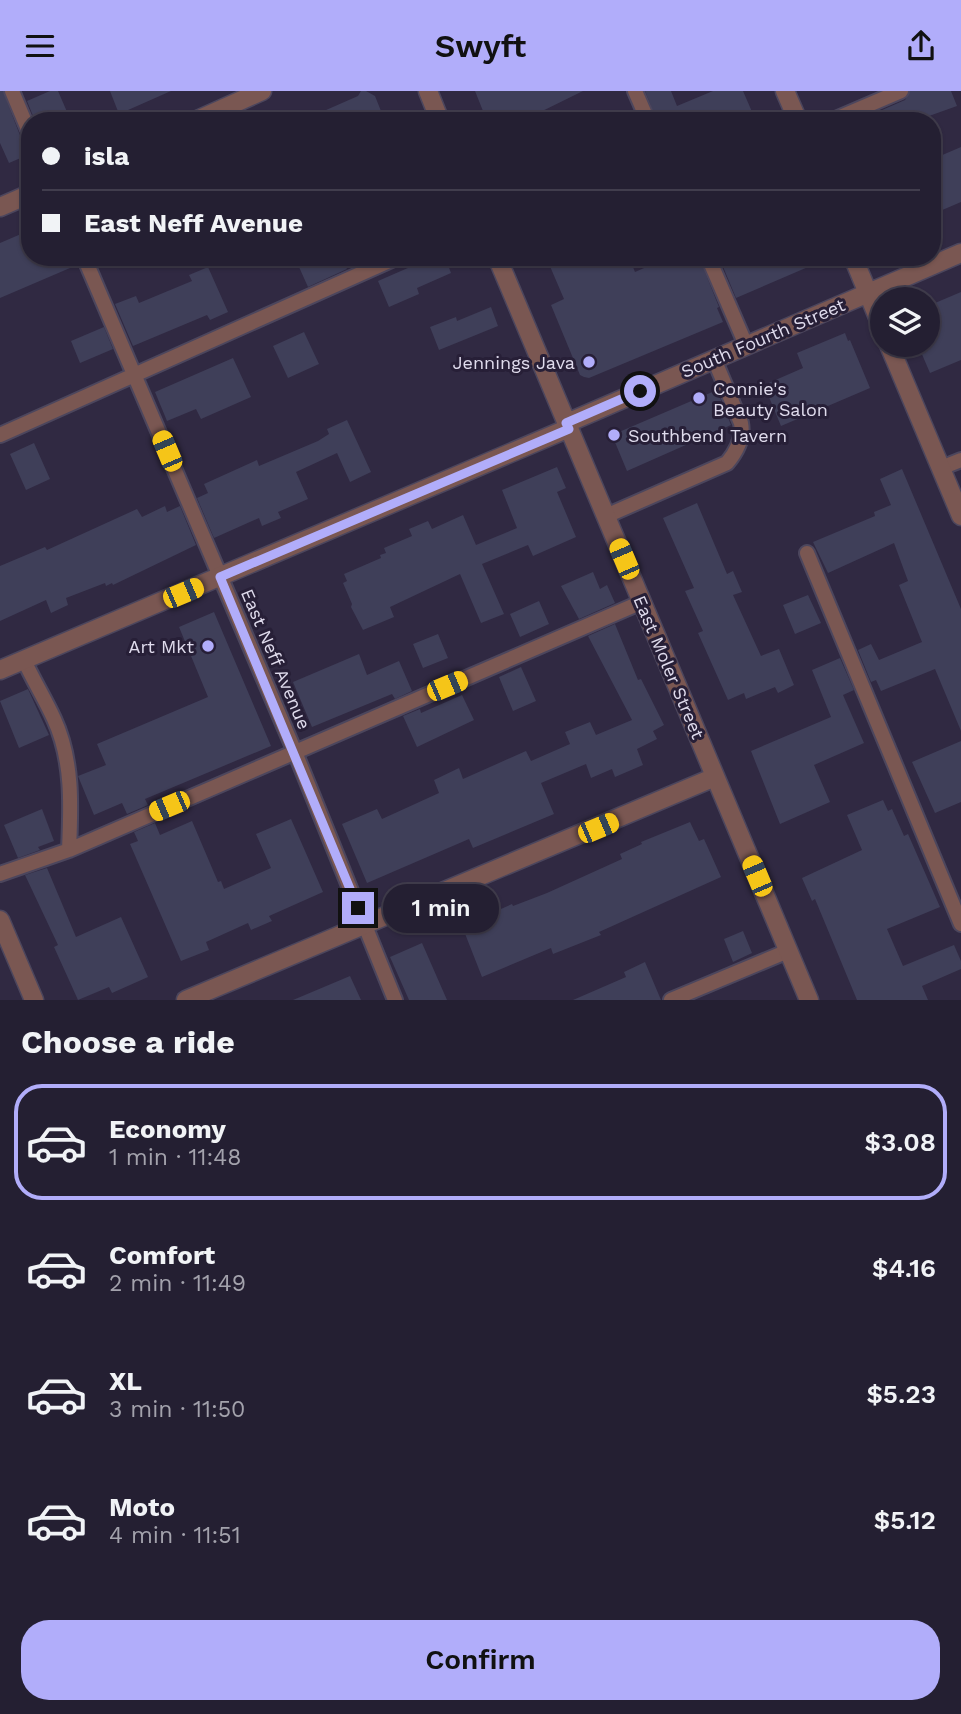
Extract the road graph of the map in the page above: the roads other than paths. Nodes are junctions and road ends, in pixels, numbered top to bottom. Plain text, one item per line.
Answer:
1 (12, 91) edge
2 (262, 91) edge
3 (428, 91) edge
4 (635, 91) edge
5 (785, 91) edge
6 (901, 91) edge
7 (21, 112) edge
8 (215, 112) edge
9 (436, 112) edge
10 (644, 112) edge
11 (794, 112) edge
12 (852, 112) edge
13 (21, 198) edge
14 (0, 207) edge
15 (961, 254) edge
16 (941, 262) edge
17 (87, 266) edge
18 (378, 266) edge
19 (501, 266) edge
20 (712, 266) edge
21 (857, 266) edge
22 (932, 266) edge
23 (868, 292) junction
24 (870, 297) edge
25 (746, 345) junction
26 (894, 357) edge
27 (714, 359) junction
28 (135, 375) junction
29 (568, 426) junction
30 (0, 435) edge
31 (961, 460) edge
32 (940, 468) junction
33 (606, 516) junction
34 (961, 516) edge
35 (807, 553) dead end
36 (220, 577) junction
37 (642, 602) junction
38 (24, 660) junction
39 (0, 670) edge
40 (295, 752) junction
41 (715, 777) junction
42 (69, 850) junction
43 (0, 874) edge
44 (0, 920) edge
45 (961, 924) edge
46 (365, 925) junction
47 (788, 951) junction
48 (34, 1000) edge
49 (186, 1000) edge
50 (395, 1000) edge
51 (671, 1000) edge
52 (809, 1000) edge

1 - 7 lane
2 - 8 street
3 - 9 street
4 - 10 lane
5 - 11 street
6 - 12 lane
13 - 14 street
15 - 16 street, South Fourth Street
17 - 28 lane, East Neff Avenue
18 - 28 lane
19 - 29 street, East Moler Street
20 - 25 lane
21 - 23 street
22 - 23 street, South Fourth Street
23 - 24 street
23 - 25 street, South Fourth Street
25 - 27 street, South Fourth Street
26 - 32 street
27 - 29 street, South Fourth Street
27 - 33 lane
28 - 30 lane
28 - 36 lane, East Neff Avenue
29 - 33 street, East Moler Street
29 - 36 street, South Fourth Street
31 - 32 lane
32 - 34 street
33 - 37 street, East Moler Street
35 - 45 lane
36 - 38 street, South Fourth Street
36 - 40 lane, East Neff Avenue
37 - 40 lane
37 - 41 street, East Moler Street
38 - 39 street, South Fourth Street
38 - 42 lane
40 - 42 lane
40 - 46 lane, East Neff Avenue
41 - 46 street
41 - 47 street, East Moler Street
42 - 43 lane
44 - 48 street
46 - 49 street
46 - 50 lane, East Neff Avenue
47 - 51 lane
47 - 52 street, East Moler Street

